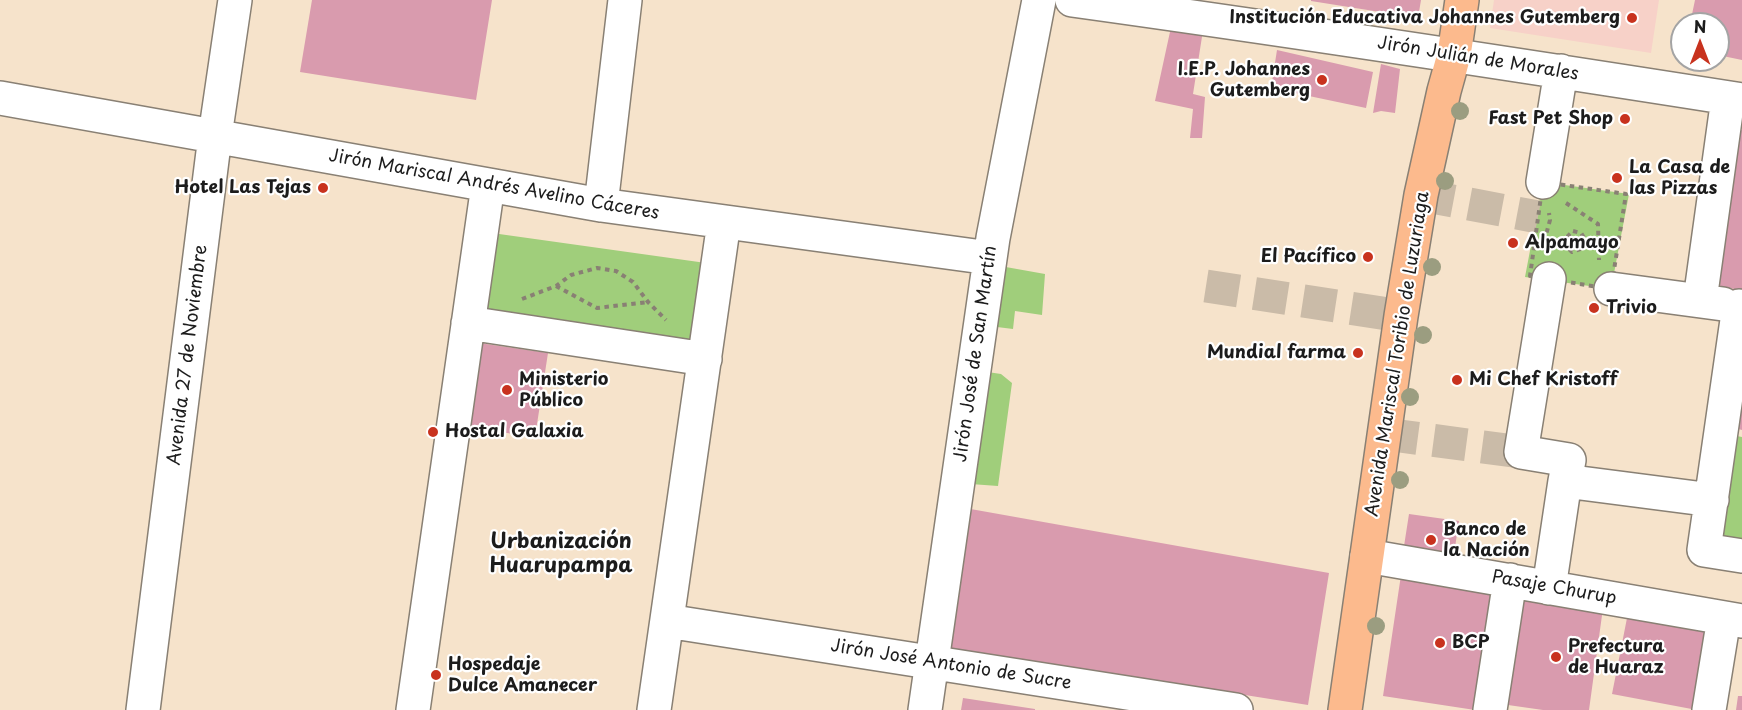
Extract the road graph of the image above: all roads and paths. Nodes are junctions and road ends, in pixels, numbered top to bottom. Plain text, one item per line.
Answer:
1 (236, 0) edge
2 (625, 0) edge
3 (1039, 0) edge
4 (1072, 0) edge
5 (1461, 0) edge
6 (1454, 55) junction
7 (1561, 71) junction
8 (0, 98) edge
9 (1735, 99) edge
10 (215, 136) junction
11 (488, 185) junction
12 (1549, 194) junction
13 (601, 206) junction
14 (724, 222) junction
15 (1583, 248) joint
16 (990, 258) junction
17 (1548, 268) junction
18 (1606, 280) junction
19 (556, 286) joint
20 (1700, 300) junction
21 (1741, 306) edge
22 (468, 323) junction
23 (705, 359) junction
24 (1732, 435) edge
25 (1565, 481) junction
26 (1712, 500) junction
27 (1367, 556) junction
28 (1742, 556) edge
29 (1510, 580) junction
30 (1549, 588) junction
31 (1733, 620) edge
32 (667, 621) junction
33 (932, 662) junction
34 (143, 710) edge
35 (413, 710) edge
36 (654, 710) edge
37 (925, 710) edge
38 (1236, 710) edge
39 (1345, 710) edge
40 (1490, 710) edge
41 (1709, 710) edge

1 - 10 street, Avenida 27 de Noviembre
2 - 13 street
3 - 16 street, Jirón José de San Martín
4 - 6 street, Jirón Julián de Morales
5 - 6 main road, Avenida Mariscal Toribio de Luzuriaga
6 - 7 street, Jirón Julián de Morales
6 - 27 main road, Avenida Mariscal Toribio de Luzuriaga
7 - 9 street, Jirón Julián de Morales
7 - 12 street
8 - 10 street, Jirón Mariscal Andrés Avelino Cáceres
9 - 20 street
10 - 11 street, Jirón Mariscal Andrés Avelino Cáceres
10 - 34 street, Avenida 27 de Noviembre
11 - 13 street, Jirón Mariscal Andrés Avelino Cáceres
11 - 22 street
12 - 17 path
12 - 17 path
12 - 18 path
12 - 18 path
13 - 14 street, Jirón Mariscal Andrés Avelino Cáceres
14 - 16 street, Jirón Mariscal Andrés Avelino Cáceres
14 - 23 street
15 - 15 path
16 - 33 street, Jirón José de San Martín
17 - 18 path
17 - 25 street
18 - 20 street
19 - 19 path
20 - 21 street
21 - 24 street
22 - 23 street
22 - 35 street
23 - 32 street
24 - 26 street
25 - 26 street
25 - 30 street
26 - 28 street
27 - 29 street, Pasaje Churup
27 - 39 main road, Avenida Mariscal Toribio de Luzuriaga
29 - 30 street, Pasaje Churup
29 - 40 street
30 - 31 street, Pasaje Churup
31 - 41 street
32 - 33 street, Jirón José Antonio de Sucre
32 - 36 street
33 - 37 street, Jirón José de San Martín
33 - 38 street, Jirón José Antonio de Sucre

